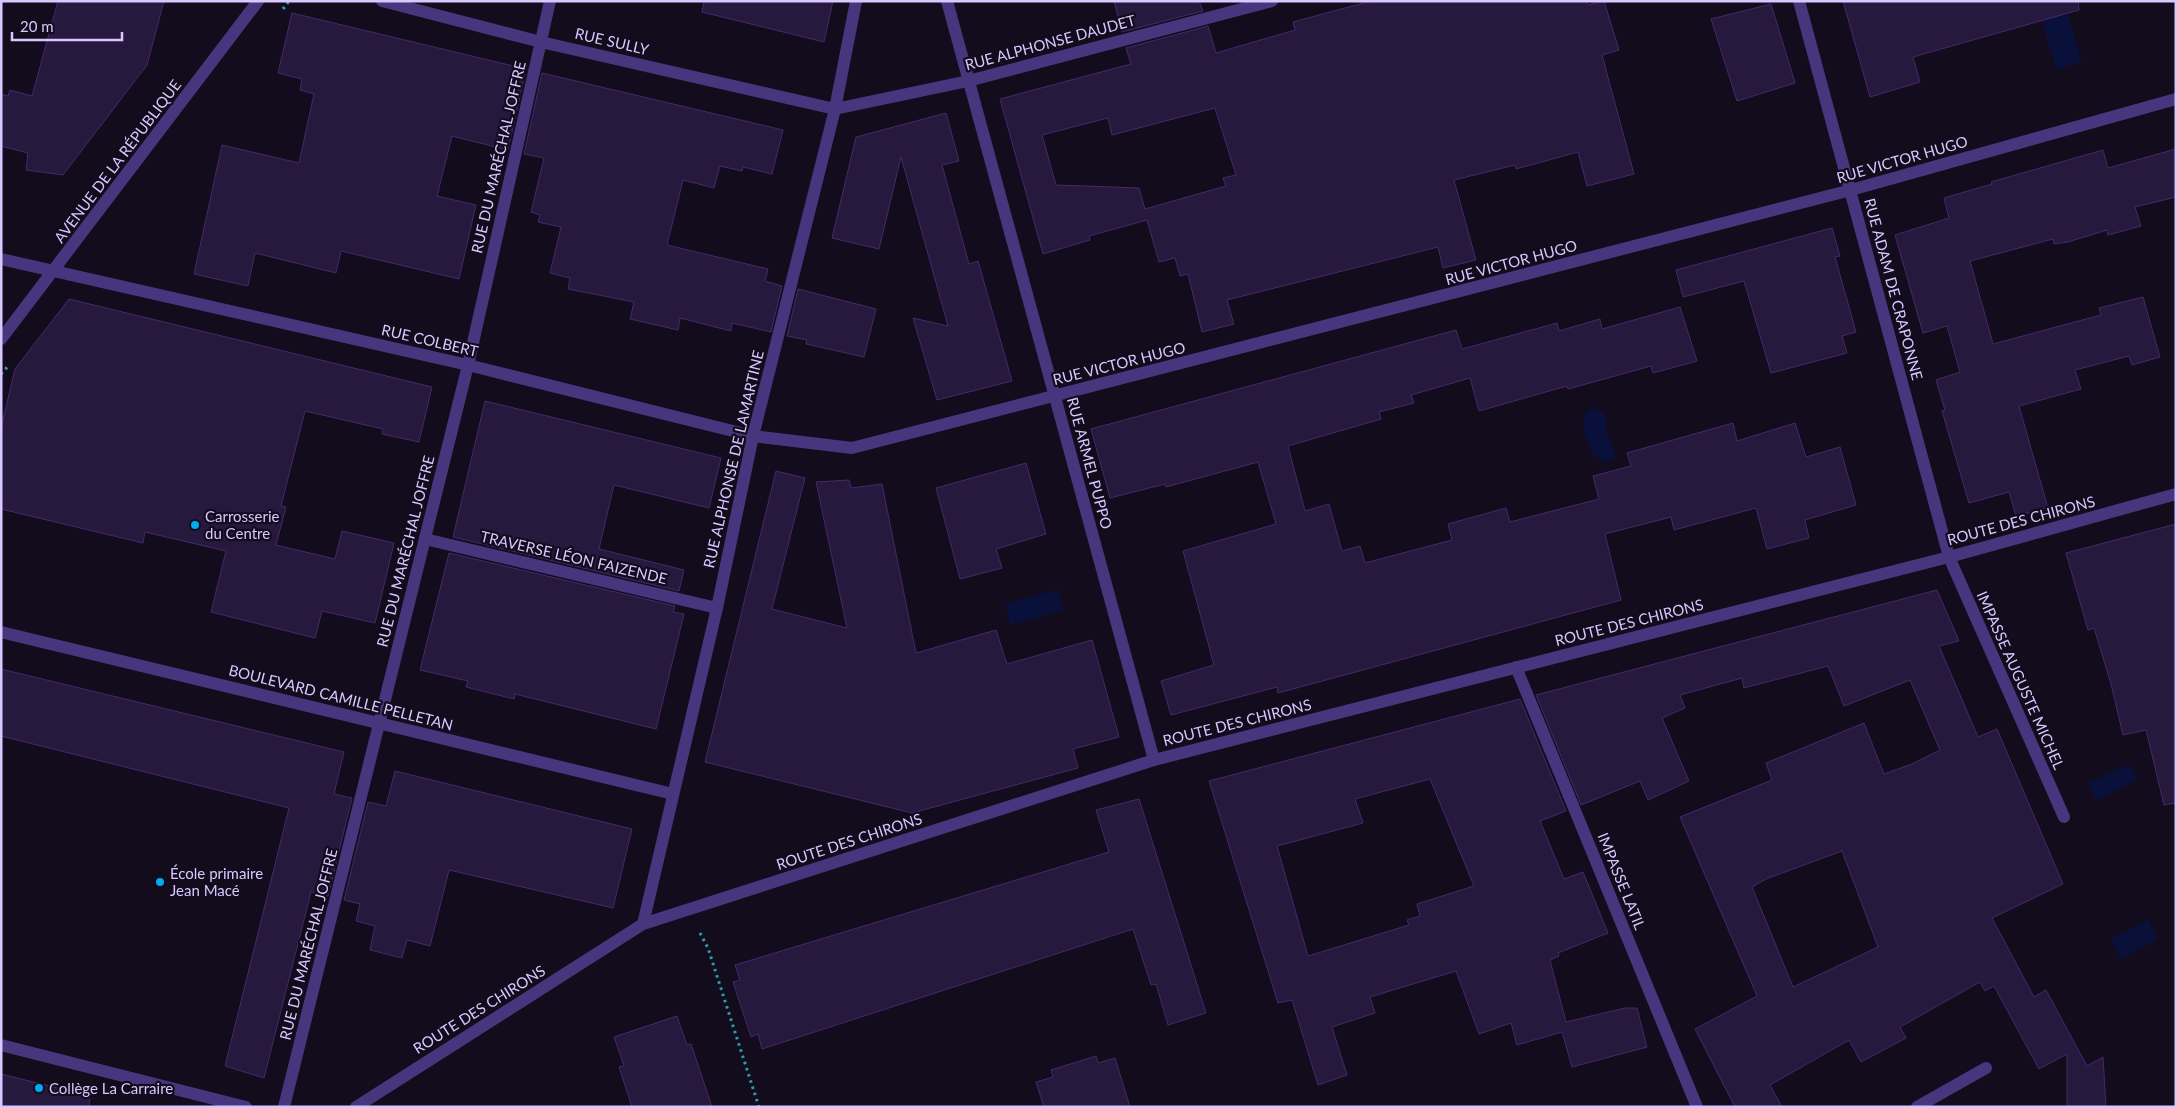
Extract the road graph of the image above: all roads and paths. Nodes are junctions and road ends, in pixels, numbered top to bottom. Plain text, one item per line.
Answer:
1 (258, 1) edge
2 (382, 1) edge
3 (550, 1) edge
4 (856, 1) edge
5 (947, 1) edge
6 (1272, 1) edge
7 (1799, 1) edge
8 (541, 42) junction
9 (968, 81) junction
10 (2176, 99) edge
11 (835, 109) junction
12 (1851, 190) junction
13 (1, 259) edge
14 (53, 272) junction
15 (1, 339) edge
16 (468, 365) junction
17 (1055, 396) junction
18 (753, 436) junction
19 (852, 448) joint
20 (2176, 494) edge
21 (425, 539) junction
22 (1949, 557) junction
23 (717, 608) junction
24 (1, 632) edge
25 (1516, 667) junction
26 (379, 722) junction
27 (1154, 760) junction
28 (673, 794) junction
29 (2064, 817) dead end
30 (689, 910) junction
31 (643, 924) junction
32 (1, 1045) edge
33 (1986, 1068) dead end
34 (246, 1107) edge
35 (284, 1107) edge
36 (356, 1107) edge
37 (759, 1107) edge
38 (1697, 1107) edge
39 (1917, 1107) edge

1 - 14 street, AVENUE DE LA RÉPUBLIQUE
2 - 8 street, RUE SULLY
3 - 8 street, RUE DU MARÉCHAL JOFFRE
4 - 11 street, RUE ALPHONSE DE LAMARTINE
5 - 9 street, RUE ARMEL PUPPO
6 - 9 street, RUE ALPHONSE DAUDET
7 - 12 street, RUE ADAM DE CRAPONNE
8 - 11 street, RUE SULLY
8 - 16 street, RUE DU MARÉCHAL JOFFRE
9 - 11 street, RUE ALPHONSE DAUDET
9 - 17 street, RUE ARMEL PUPPO
10 - 12 street, RUE VICTOR HUGO
11 - 18 street, RUE ALPHONSE DE LAMARTINE
12 - 17 street, RUE VICTOR HUGO
12 - 22 street, RUE ADAM DE CRAPONNE
13 - 14 street, RUE COLBERT
14 - 15 street, AVENUE DE LA RÉPUBLIQUE
14 - 16 street, RUE COLBERT
16 - 18 street, RUE COLBERT
16 - 21 street, RUE DU MARÉCHAL JOFFRE
17 - 19 street, RUE VICTOR HUGO
17 - 27 street, RUE ARMEL PUPPO
18 - 19 street, RUE COLBERT
18 - 23 street, RUE ALPHONSE DE LAMARTINE
20 - 22 street, ROUTE DES CHIRONS
21 - 23 street, TRAVERSE LÉON FAIZENDE
21 - 26 street, RUE DU MARÉCHAL JOFFRE
22 - 25 street, ROUTE DES CHIRONS
22 - 29 street, IMPASSE AUGUSTE MICHEL
23 - 28 street, RUE ALPHONSE DE LAMARTINE
24 - 26 street, BOULEVARD CAMILLE PELLETAN
25 - 27 street, ROUTE DES CHIRONS
25 - 38 street, IMPASSE LATIL
26 - 28 street, BOULEVARD CAMILLE PELLETAN
26 - 35 street, RUE DU MARÉCHAL JOFFRE
27 - 30 street, ROUTE DES CHIRONS
28 - 31 street, RUE ALPHONSE DE LAMARTINE
30 - 31 street, ROUTE DES CHIRONS
30 - 37 path
31 - 36 street, ROUTE DES CHIRONS
32 - 34 street
33 - 39 street

